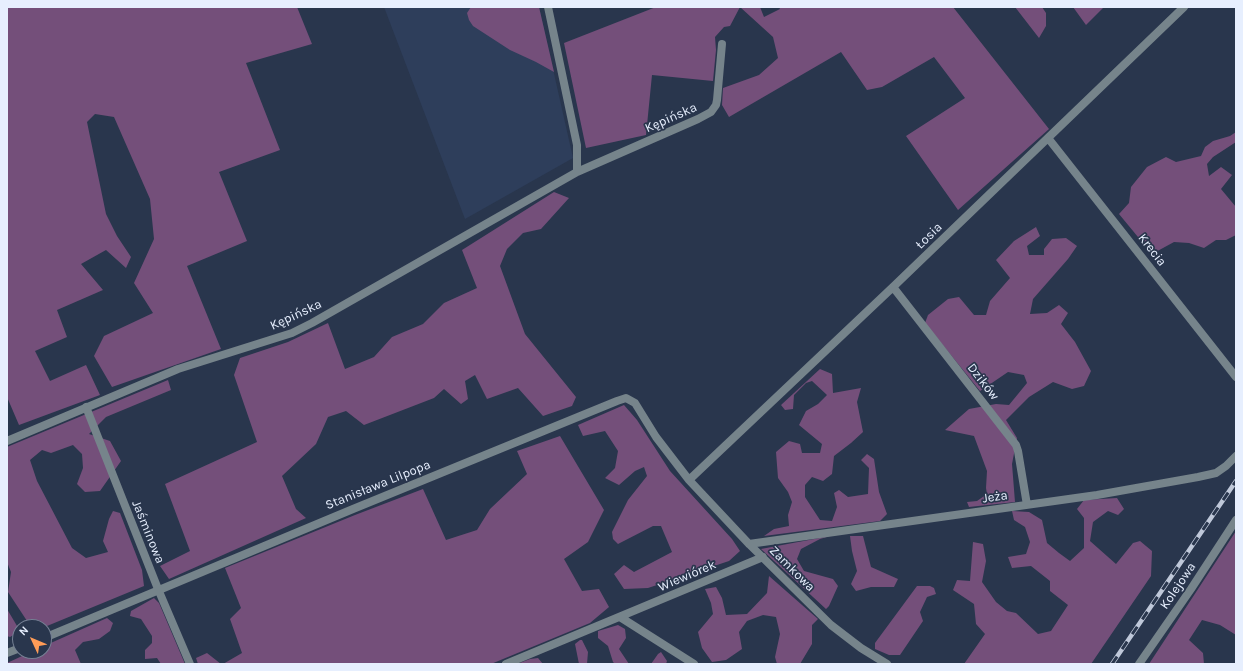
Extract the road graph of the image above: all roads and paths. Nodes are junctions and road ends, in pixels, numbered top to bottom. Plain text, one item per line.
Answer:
1 (548, 7) edge
2 (1184, 7) edge
3 (722, 44) dead end
4 (1048, 138) junction
5 (577, 172) junction
6 (893, 287) junction
7 (1236, 377) edge
8 (86, 407) junction
9 (7, 441) edge
10 (1236, 456) edge
11 (689, 480) junction
12 (1027, 505) junction
13 (1236, 522) edge
14 (749, 544) junction
15 (763, 557) junction
16 (158, 589) junction
17 (620, 617) junction
18 (52, 635) edge
19 (190, 664) edge
20 (506, 664) edge
21 (694, 664) edge
22 (887, 664) edge
23 (1139, 664) edge

1 - 5 street
2 - 4 street, Łosia
3 - 5 street, Kępińska
4 - 6 street, Łosia
4 - 7 street, Krecia
5 - 8 street, Kępińska
6 - 11 street, Łosia
6 - 12 street, Dzików
8 - 9 street, Kępińska
8 - 16 street, Jaśminowa
10 - 12 street, Jeża
11 - 14 street, Zamkowa
11 - 16 street, Stanisława Lilpopa
12 - 14 street, Jeża
13 - 23 street, Kolejowa
14 - 15 street, Zamkowa
15 - 17 street, Wiewiórek
15 - 22 street, Zamkowa
16 - 18 street, Stanisława Lilpopa
16 - 19 street, Jaśminowa
17 - 20 street, Wiewiórek
17 - 21 street

